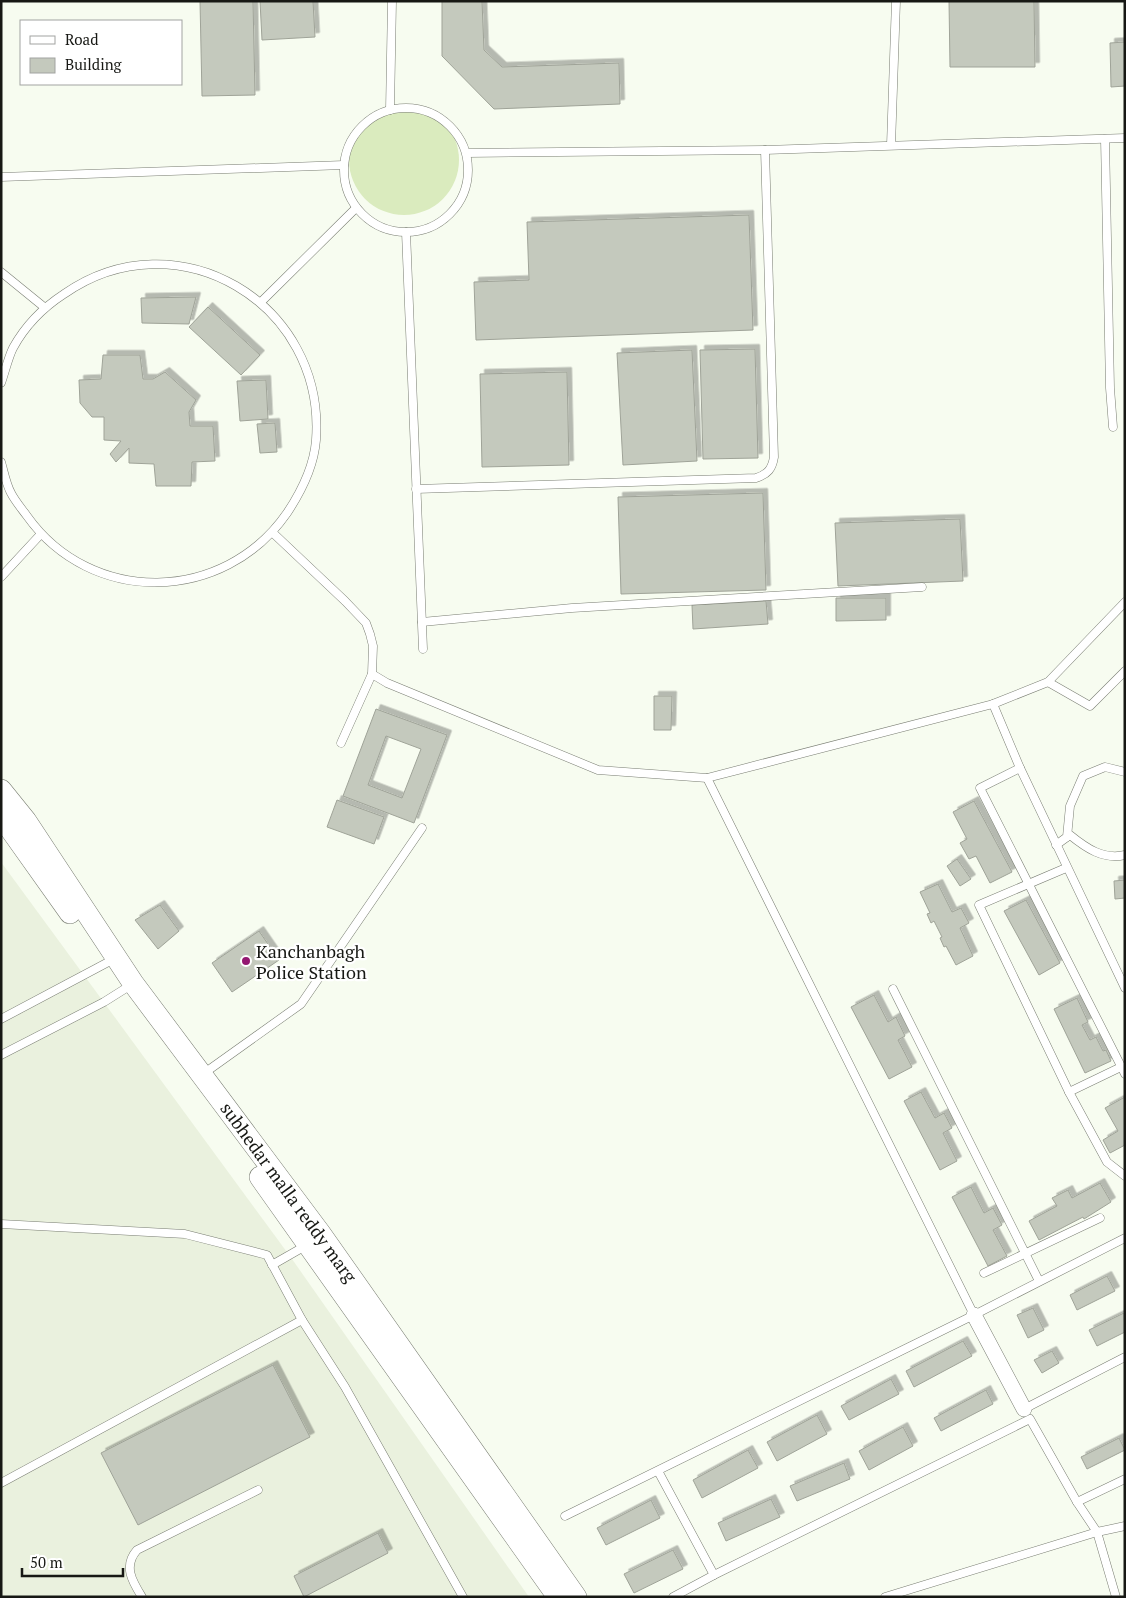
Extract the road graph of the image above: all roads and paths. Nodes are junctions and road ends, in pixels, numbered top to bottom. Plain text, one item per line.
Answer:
1 (392, 1) edge
2 (896, 1) edge
3 (390, 110) junction
4 (1125, 138) edge
5 (1105, 139) junction
6 (891, 145) junction
7 (764, 150) junction
8 (467, 153) junction
9 (344, 165) junction
10 (1, 177) edge
11 (356, 208) junction
12 (406, 232) junction
13 (1, 272) edge
14 (261, 302) junction
15 (44, 308) junction
16 (1, 383) edge
17 (1113, 427) dead end
18 (1, 462) edge
19 (416, 489) junction
20 (273, 533) junction
21 (40, 535) junction
22 (1, 577) edge
23 (922, 587) dead end
24 (1125, 602) edge
25 (422, 622) junction
26 (423, 649) dead end
27 (1125, 671) edge
28 (372, 674) junction
29 (1048, 682) junction
30 (993, 704) junction
31 (341, 743) dead end
32 (1020, 768) junction
33 (1125, 772) edge
34 (706, 778) junction
35 (1, 790) edge
36 (1, 816) edge
37 (422, 828) dead end
38 (1067, 837) junction
39 (1056, 845) junction
40 (1125, 855) edge
41 (1066, 868) junction
42 (1030, 884) junction
43 (112, 960) junction
44 (129, 986) junction
45 (1125, 988) edge
46 (893, 989) dead end
47 (1, 1020) edge
48 (1, 1055) edge
49 (1123, 1070) edge
50 (203, 1074) junction
51 (1069, 1092) junction
52 (1125, 1176) edge
53 (1100, 1218) dead end
54 (1, 1224) edge
55 (1125, 1238) edge
56 (309, 1244) junction
57 (1024, 1254) junction
58 (272, 1265) junction
59 (984, 1274) dead end
60 (1039, 1281) junction
61 (974, 1315) junction
62 (302, 1320) junction
63 (1125, 1357) edge
64 (1027, 1414) junction
65 (658, 1471) junction
66 (1125, 1479) edge
67 (1, 1483) edge
68 (258, 1490) dead end
69 (1078, 1502) junction
70 (565, 1516) dead end
71 (1125, 1526) edge
72 (1097, 1532) junction
73 (714, 1575) junction
74 (142, 1597) edge
75 (463, 1597) edge
76 (558, 1597) edge
77 (576, 1597) edge
78 (673, 1597) edge
79 (885, 1597) edge
80 (1116, 1597) edge

1 - 3 lane
2 - 6 lane
3 - 8 lane
3 - 9 lane
4 - 5 lane
5 - 6 lane
5 - 17 lane
6 - 7 lane
7 - 8 lane
7 - 19 lane
8 - 12 lane
9 - 10 lane
9 - 11 lane
11 - 12 lane
11 - 14 lane
12 - 19 lane
13 - 15 lane
14 - 15 lane
14 - 20 lane
15 - 16 lane
18 - 21 lane
19 - 25 lane
20 - 21 lane
20 - 28 lane
21 - 22 lane
23 - 25 lane
24 - 29 lane
25 - 26 lane
27 - 29 lane
28 - 31 lane
28 - 34 lane
29 - 30 lane
30 - 32 lane
30 - 34 lane
32 - 39 lane
32 - 42 lane
33 - 38 lane
34 - 61 lane
35 - 43 main road, subhedar malla reddy marg
36 - 43 main road, subhedar malla reddy marg
37 - 50 lane
38 - 39 lane
38 - 40 lane
39 - 41 lane
41 - 42 lane
41 - 45 lane
42 - 49 lane
42 - 51 lane
43 - 44 main road, subhedar malla reddy marg
43 - 47 lane
44 - 48 lane
44 - 50 main road, subhedar malla reddy marg
44 - 56 main road, subhedar malla reddy marg
46 - 57 lane
49 - 51 lane
50 - 77 main road, subhedar malla reddy marg
51 - 52 lane
53 - 57 lane
54 - 58 lane
55 - 60 lane
56 - 58 lane
56 - 76 main road, subhedar malla reddy marg
57 - 59 lane
57 - 60 lane
58 - 62 lane
60 - 61 lane
61 - 64 street
61 - 65 lane
62 - 67 lane
62 - 75 lane
63 - 64 lane
64 - 69 lane
64 - 73 lane
65 - 70 lane
65 - 73 lane
66 - 69 lane
68 - 74 lane
69 - 72 lane
71 - 72 lane
72 - 79 lane
72 - 80 lane
73 - 78 lane

